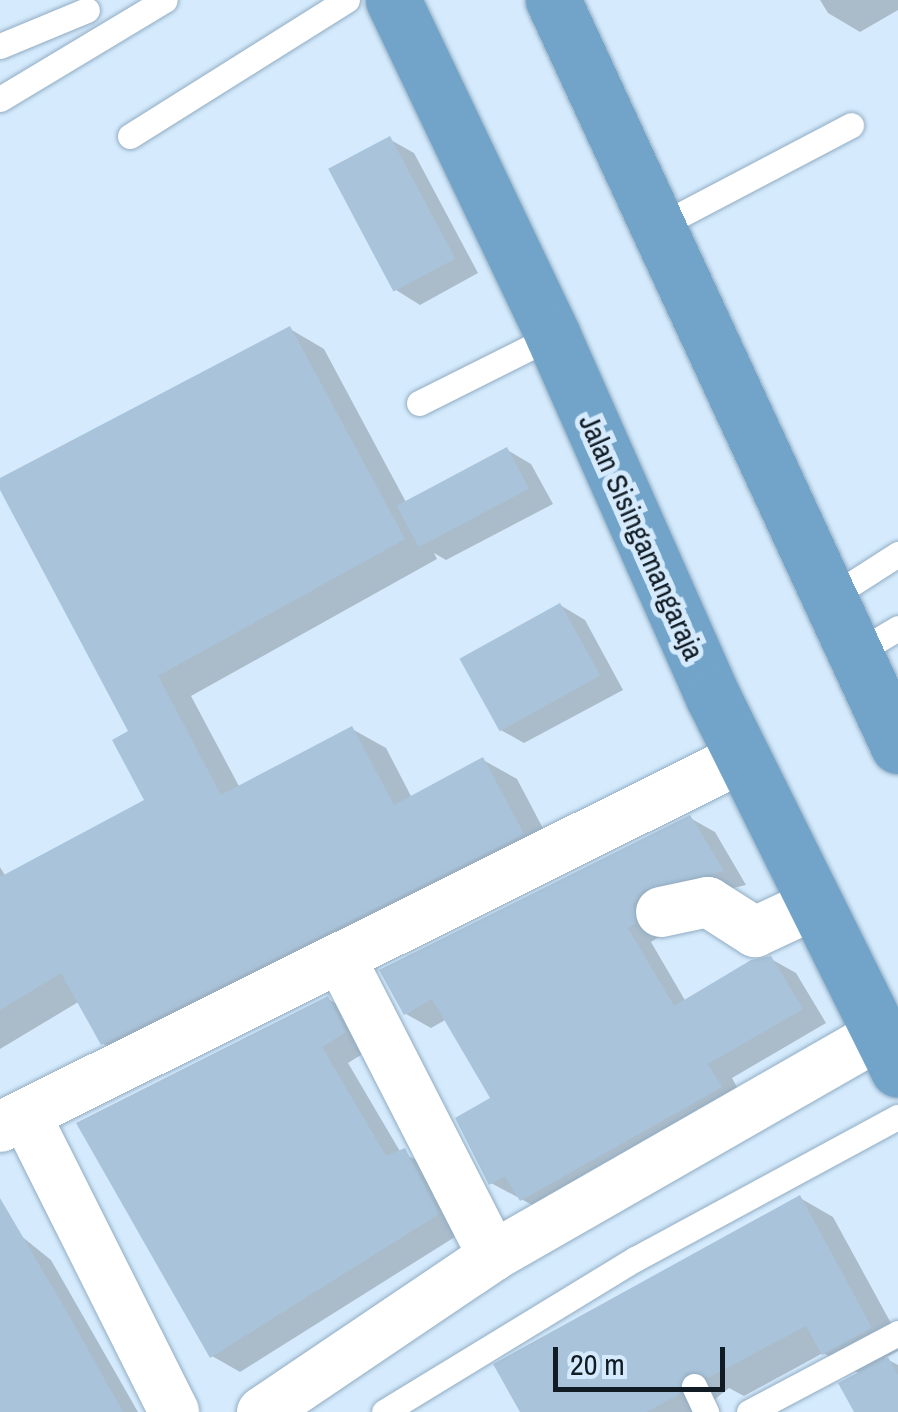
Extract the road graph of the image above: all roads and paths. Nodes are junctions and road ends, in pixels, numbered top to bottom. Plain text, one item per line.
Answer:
1 (164, 0) edge
2 (347, 0) edge
3 (393, 0) edge
4 (553, 0) edge
5 (84, 5) edge
6 (104, 37) junction
7 (0, 46) edge
8 (0, 98) edge
9 (851, 125) dead end
10 (130, 136) dead end
11 (659, 226) junction
12 (553, 336) junction
13 (420, 403) dead end
14 (898, 554) edge
15 (831, 597) junction
16 (877, 640) edge
17 (898, 746) edge
18 (745, 756) junction
19 (815, 904) junction
20 (661, 912) dead end
21 (340, 959) junction
22 (889, 1052) edge
23 (898, 1117) edge
24 (13, 1122) edge
25 (493, 1256) junction
26 (898, 1333) edge
27 (694, 1386) dead end
28 (174, 1412) edge
29 (262, 1412) edge
30 (384, 1412) edge
31 (706, 1412) edge
32 (748, 1412) edge

1 - 6 lane
2 - 10 lane
3 - 12 highway, Jalan Sisingamangaraja
4 - 11 highway
5 - 6 lane
5 - 7 lane
6 - 8 lane
9 - 11 lane
11 - 15 highway
12 - 13 lane
12 - 18 highway, Jalan Sisingamangaraja
14 - 15 lane
15 - 16 highway
16 - 17 highway
18 - 19 highway, Jalan Sisingamangaraja
18 - 21 street
19 - 20 street
19 - 22 highway, Jalan Sisingamangaraja
21 - 24 street
21 - 25 street
22 - 25 street
23 - 30 lane
24 - 28 street
25 - 29 street
26 - 32 lane
27 - 31 lane

